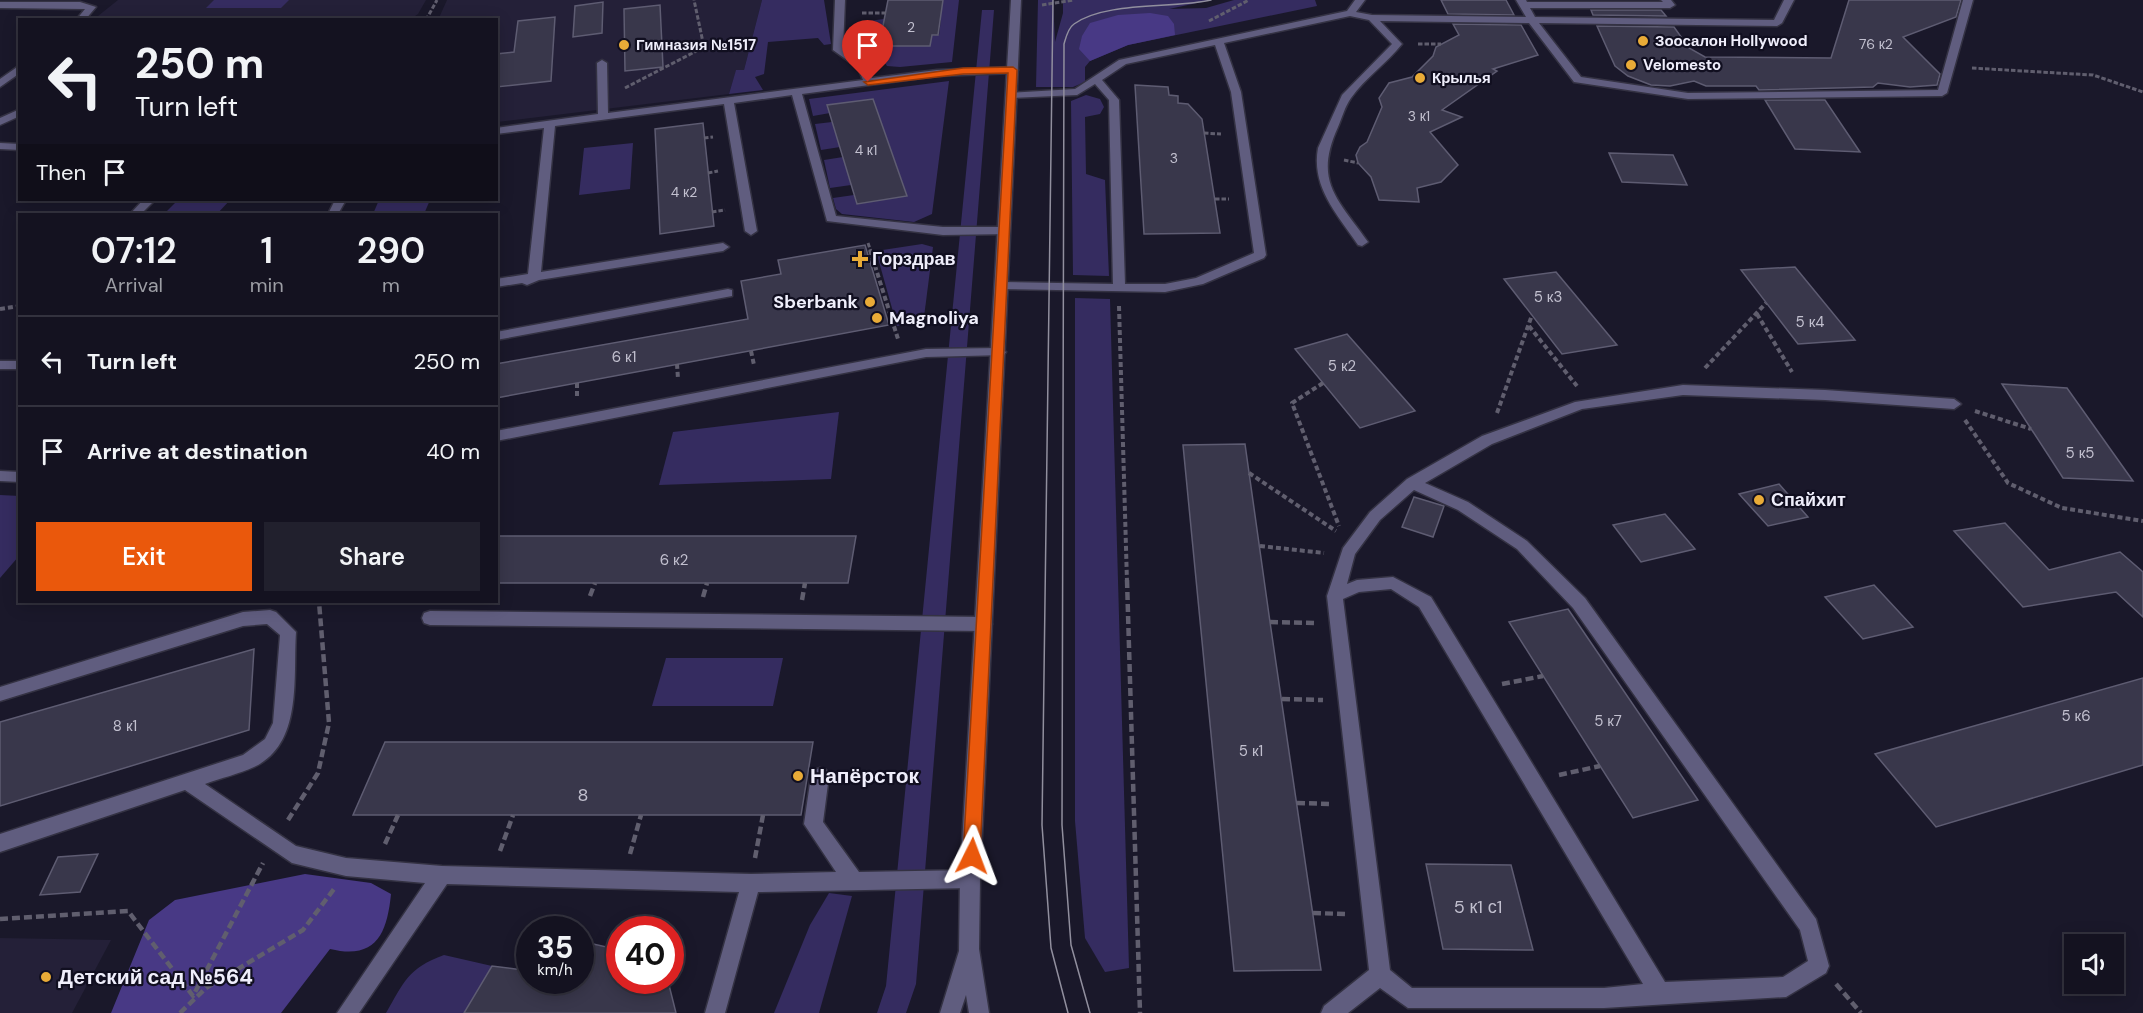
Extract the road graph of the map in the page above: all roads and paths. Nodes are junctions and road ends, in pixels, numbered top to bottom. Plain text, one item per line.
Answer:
1 (437, 0) edge
2 (694, 0) edge
3 (840, 0) edge
4 (1016, 0) edge
5 (1075, 0) edge
6 (1360, 0) edge
7 (1666, 0) edge
8 (1789, 0) edge
9 (1968, 0) edge
10 (1522, 2) edge
11 (0, 5) edge
12 (1042, 5) dead end
13 (1350, 13) junction
14 (82, 18) edge
15 (427, 18) edge
16 (1372, 18) junction
17 (1533, 22) junction
18 (1218, 41) junction
19 (602, 63) dead end
20 (1950, 66) junction
21 (18, 70) edge
22 (1013, 70) junction
23 (1097, 80) junction
24 (868, 82) junction
25 (0, 84) edge
26 (2143, 92) edge
27 (797, 93) junction
28 (1012, 95) junction
29 (603, 100) junction
30 (729, 103) junction
31 (18, 113) edge
32 (603, 118) junction
33 (0, 122) edge
34 (550, 124) junction
35 (498, 131) edge
36 (0, 146) edge
37 (18, 147) edge
38 (148, 201) edge
39 (136, 213) edge
40 (751, 231) dead end
41 (1005, 231) junction
42 (1362, 242) dead end
43 (869, 246) dead end
44 (723, 247) dead end
45 (534, 278) junction
46 (498, 283) edge
47 (1002, 286) junction
48 (1119, 288) junction
49 (729, 292) dead end
50 (498, 293) edge
51 (1767, 303) dead end
52 (18, 306) edge
53 (0, 309) edge
54 (1757, 314) junction
55 (1532, 315) dead end
56 (1529, 325) junction
57 (894, 330) dead end
58 (498, 336) edge
59 (999, 352) junction
60 (0, 365) edge
61 (18, 365) edge
62 (1323, 383) dead end
63 (1683, 390) junction
64 (1805, 394) junction
65 (1591, 403) junction
66 (1954, 404) junction
67 (2031, 429) dead end
68 (498, 436) edge
69 (1487, 440) junction
70 (1249, 473) dead end
71 (0, 476) edge
72 (18, 477) edge
73 (1412, 483) junction
74 (2143, 521) edge
75 (1260, 546) dead end
76 (1347, 555) junction
77 (1335, 596) junction
78 (319, 603) edge
79 (430, 618) dead end
80 (1270, 622) dead end
81 (984, 624) junction
82 (1338, 624) junction
83 (1543, 676) dead end
84 (1478, 690) junction
85 (0, 694) edge
86 (1282, 699) dead end
87 (1347, 701) junction
88 (1600, 766) dead end
89 (883, 774) dead end
90 (820, 776) dead end
91 (840, 776) dead end
92 (1533, 781) junction
93 (186, 782) junction
94 (1297, 803) dead end
95 (1359, 805) junction
96 (513, 815) dead end
97 (641, 815) dead end
98 (764, 815) dead end
99 (274, 842) junction
100 (0, 843) edge
101 (346, 867) junction
102 (442, 875) junction
103 (491, 878) junction
104 (970, 879) junction
105 (623, 880) junction
106 (854, 881) junction
107 (751, 883) junction
108 (0, 919) edge
109 (969, 949) junction
110 (1820, 966) junction
111 (1380, 975) junction
112 (1660, 993) junction
113 (193, 996) junction
114 (180, 1013) edge
115 (347, 1013) edge
116 (715, 1013) edge
117 (950, 1013) edge
118 (979, 1013) edge
119 (1140, 1013) edge
120 (1331, 1013) edge
121 (1861, 1013) edge

1 - 15 path
2 - 29 path
3 - 24 street
4 - 22 street
5 - 12 path
6 - 13 street
7 - 10 street
8 - 17 street
9 - 20 street
10 - 17 street
11 - 14 street
13 - 16 street
13 - 18 street
16 - 17 street
16 - 42 street
17 - 20 street
18 - 23 street
18 - 48 street
19 - 29 street
20 - 26 path
21 - 25 street
22 - 24 street
22 - 28 street
23 - 28 street
23 - 48 street
24 - 27 street
27 - 30 street
27 - 41 street
28 - 41 street
29 - 32 street
30 - 32 street
30 - 40 street
31 - 33 street
32 - 34 street
34 - 35 street
34 - 45 street
36 - 37 street
38 - 39 street
41 - 47 street
43 - 57 path
44 - 45 street
45 - 46 street
45 - 50 street
47 - 48 street
47 - 59 street
48 - 119 path
49 - 58 street
51 - 54 path
52 - 53 path
54 - 63 path
54 - 64 path
55 - 56 path
56 - 65 path
56 - 69 path
59 - 68 street
59 - 81 street
60 - 61 street
62 - 70 path
63 - 64 street
63 - 65 street
64 - 66 street
65 - 69 street
66 - 67 path
66 - 74 path
69 - 73 street
71 - 72 street
73 - 76 street
73 - 110 street
75 - 76 path
76 - 77 street
77 - 82 street
77 - 84 street
78 - 99 path
79 - 81 street
80 - 82 path
81 - 104 street
82 - 87 street
83 - 84 path
84 - 92 street
85 - 93 street
86 - 87 path
87 - 95 street
88 - 92 path
89 - 91 path
90 - 106 street
92 - 112 street
93 - 99 street
93 - 100 street
94 - 95 path
95 - 111 street
96 - 103 path
97 - 105 path
98 - 107 path
99 - 101 street
99 - 113 path
101 - 102 street
101 - 113 path
102 - 103 street
102 - 115 street
103 - 105 street
104 - 106 street
104 - 109 street
105 - 107 street
106 - 107 street
107 - 116 street
108 - 113 path
109 - 117 street
109 - 118 street
110 - 112 street
110 - 121 path
111 - 112 street
111 - 120 street
113 - 114 path

